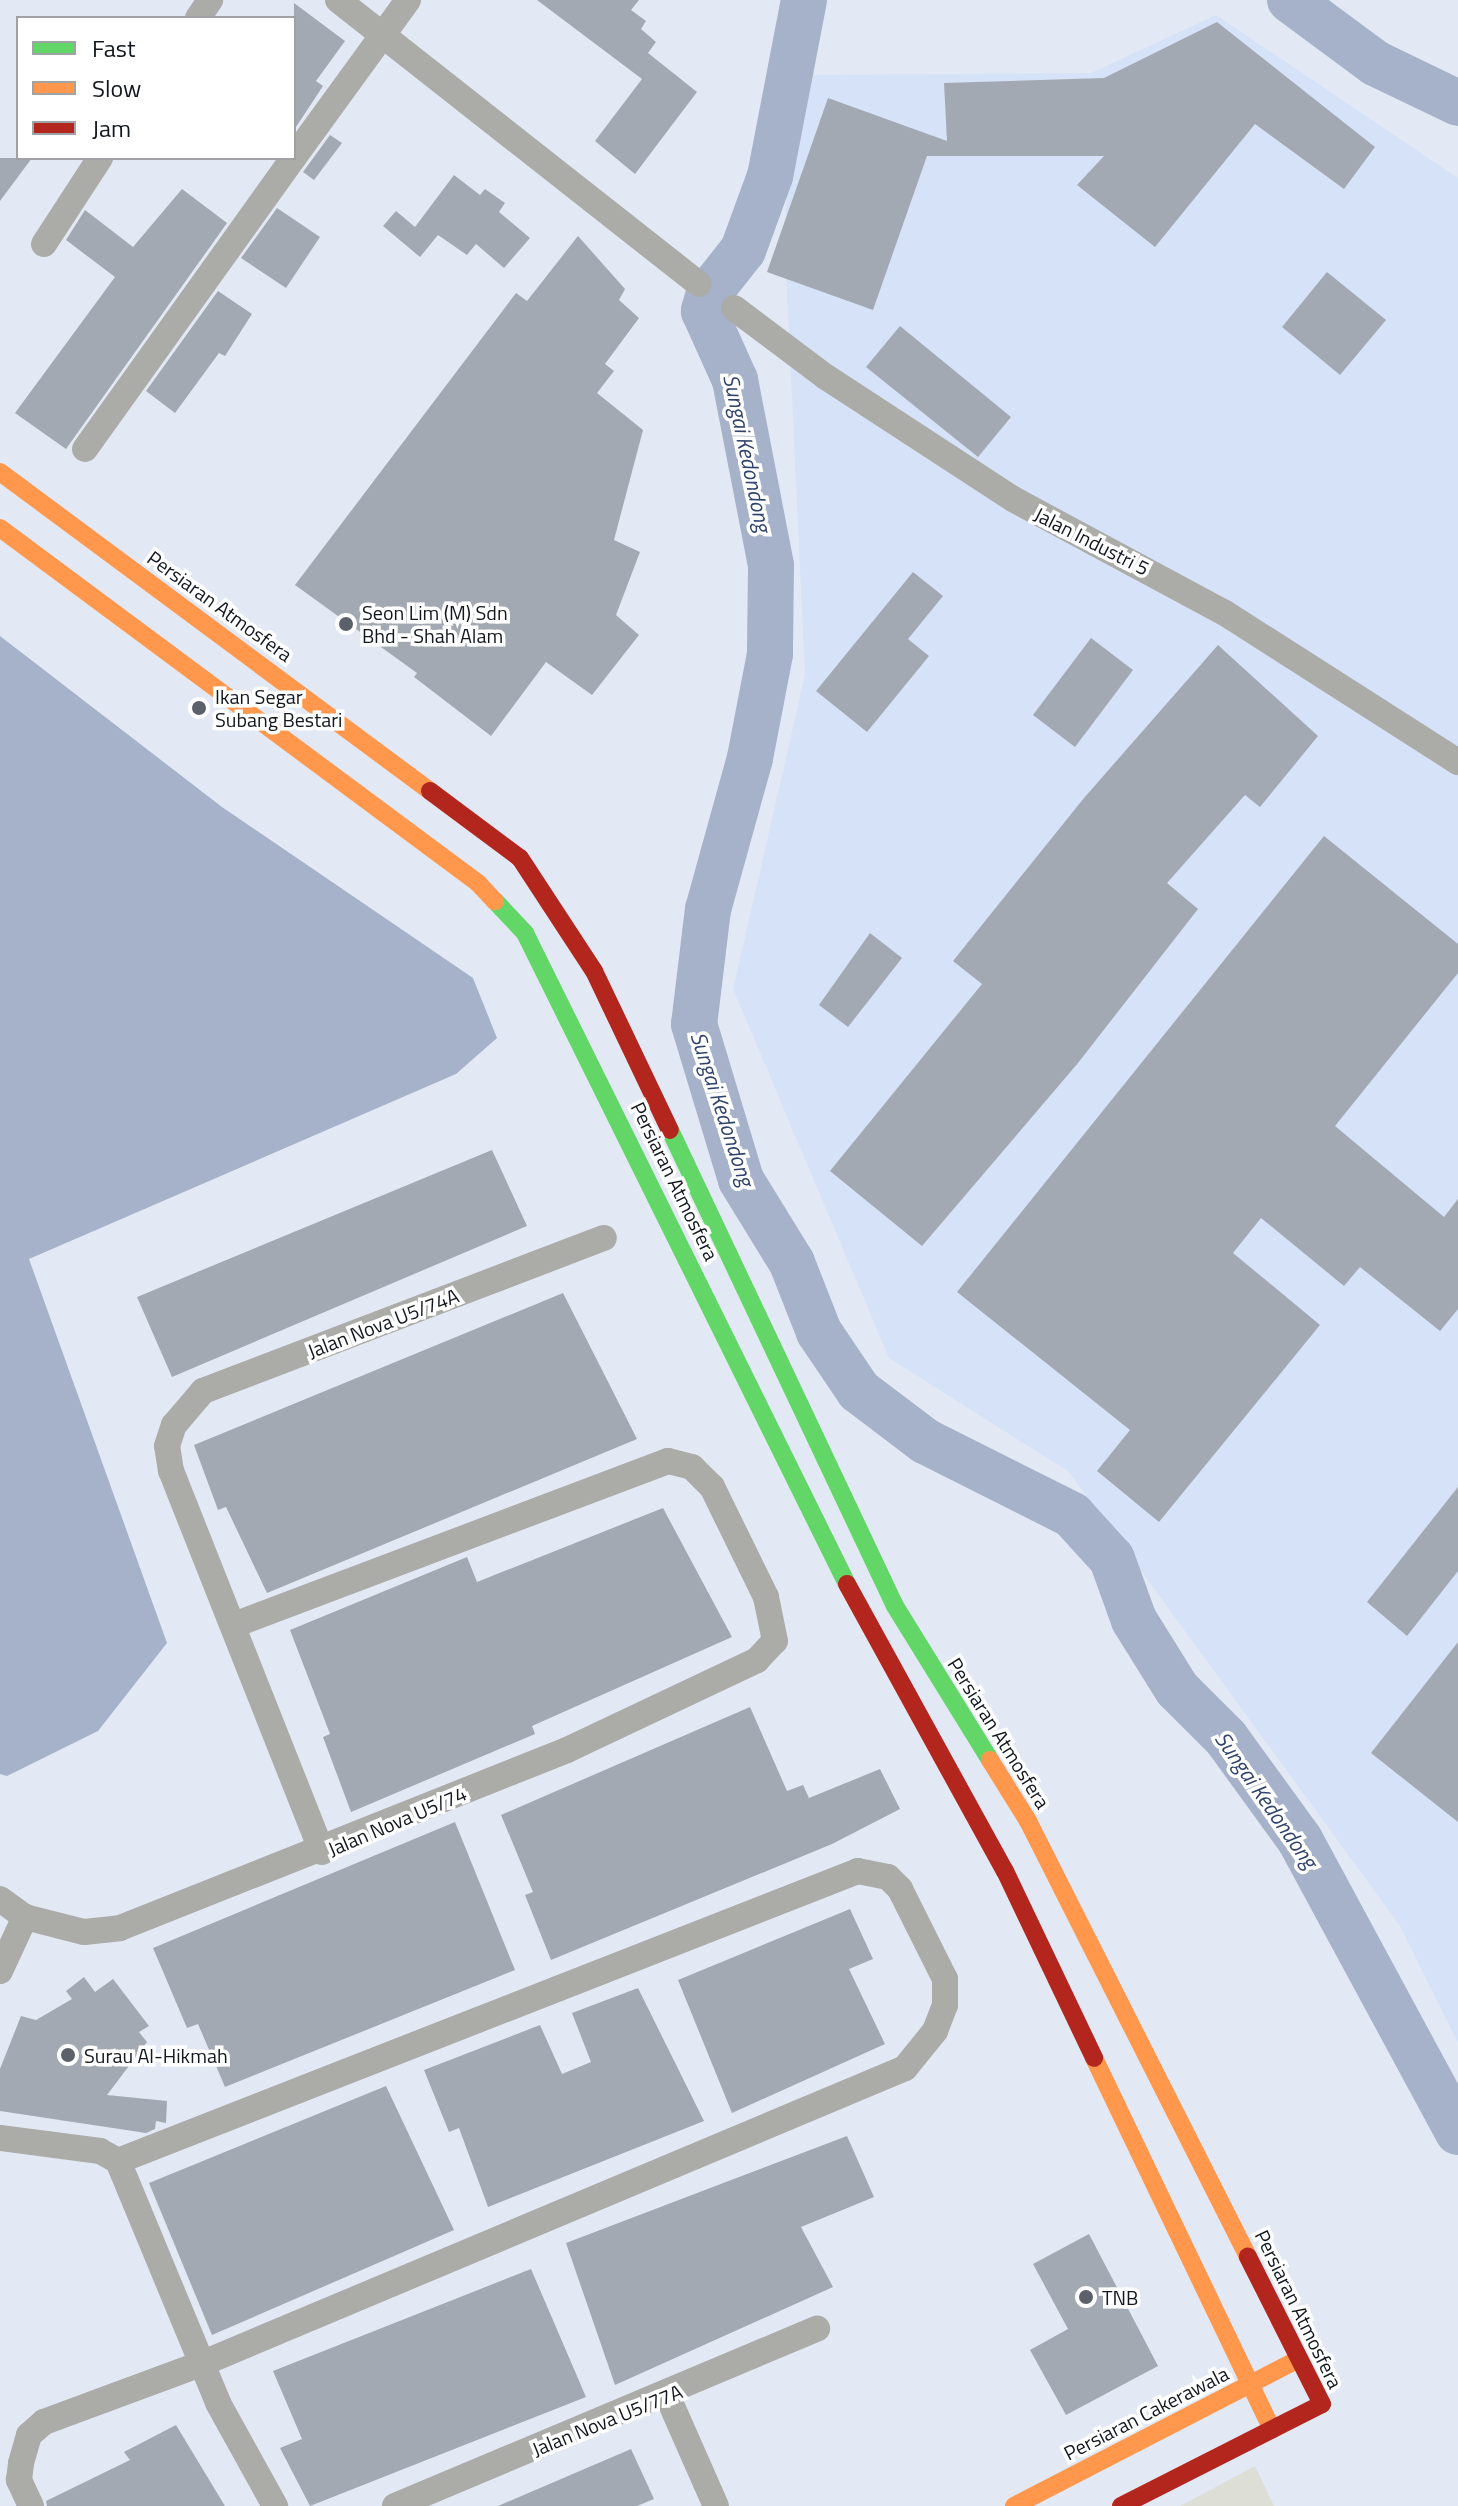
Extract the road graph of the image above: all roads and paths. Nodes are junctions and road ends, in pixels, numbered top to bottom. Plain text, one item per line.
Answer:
1 (338, 0) edge
2 (408, 0) edge
3 (382, 34) junction
4 (296, 155) edge
5 (99, 160) edge
6 (293, 160) edge
7 (44, 244) dead end
8 (699, 284) dead end
9 (734, 308) dead end
10 (85, 449) dead end
11 (0, 472) edge
12 (0, 528) edge
13 (1458, 762) edge
14 (604, 1238) dead end
15 (235, 1625) junction
16 (322, 1852) junction
17 (0, 1899) edge
18 (25, 1917) junction
19 (0, 1971) edge
20 (0, 2138) edge
21 (118, 2161) junction
22 (817, 2329) dead end
23 (1299, 2359) junction
24 (201, 2364) junction
25 (1250, 2385) junction
26 (667, 2395) junction
27 (1272, 2430) junction
28 (31, 2506) edge
29 (275, 2506) edge
30 (395, 2506) edge
31 (716, 2506) edge
32 (1014, 2506) edge
33 (1121, 2506) edge

1 - 3 street
2 - 3 street
3 - 4 street
3 - 8 street
5 - 7 street
6 - 10 street
9 - 13 street, Jalan Industri 5
11 - 23 street, Persiaran Atmosfera
12 - 25 street, Persiaran Atmosfera
14 - 15 street, Jalan Nova U5/74A
15 - 16 street
15 - 16 street, Jalan Nova U5/74
16 - 18 street, Jalan Nova U5/74
17 - 18 street
18 - 19 street
20 - 21 street
21 - 24 street
21 - 24 street
22 - 26 street, Jalan Nova U5/77A
23 - 25 street, Persiaran Cakerawala
23 - 27 street, Persiaran Atmosfera
24 - 28 street
24 - 29 street
25 - 27 street, Persiaran Atmosfera
25 - 32 street, Persiaran Cakerawala
26 - 30 street, Jalan Nova U5/77A
26 - 31 street
27 - 33 street

